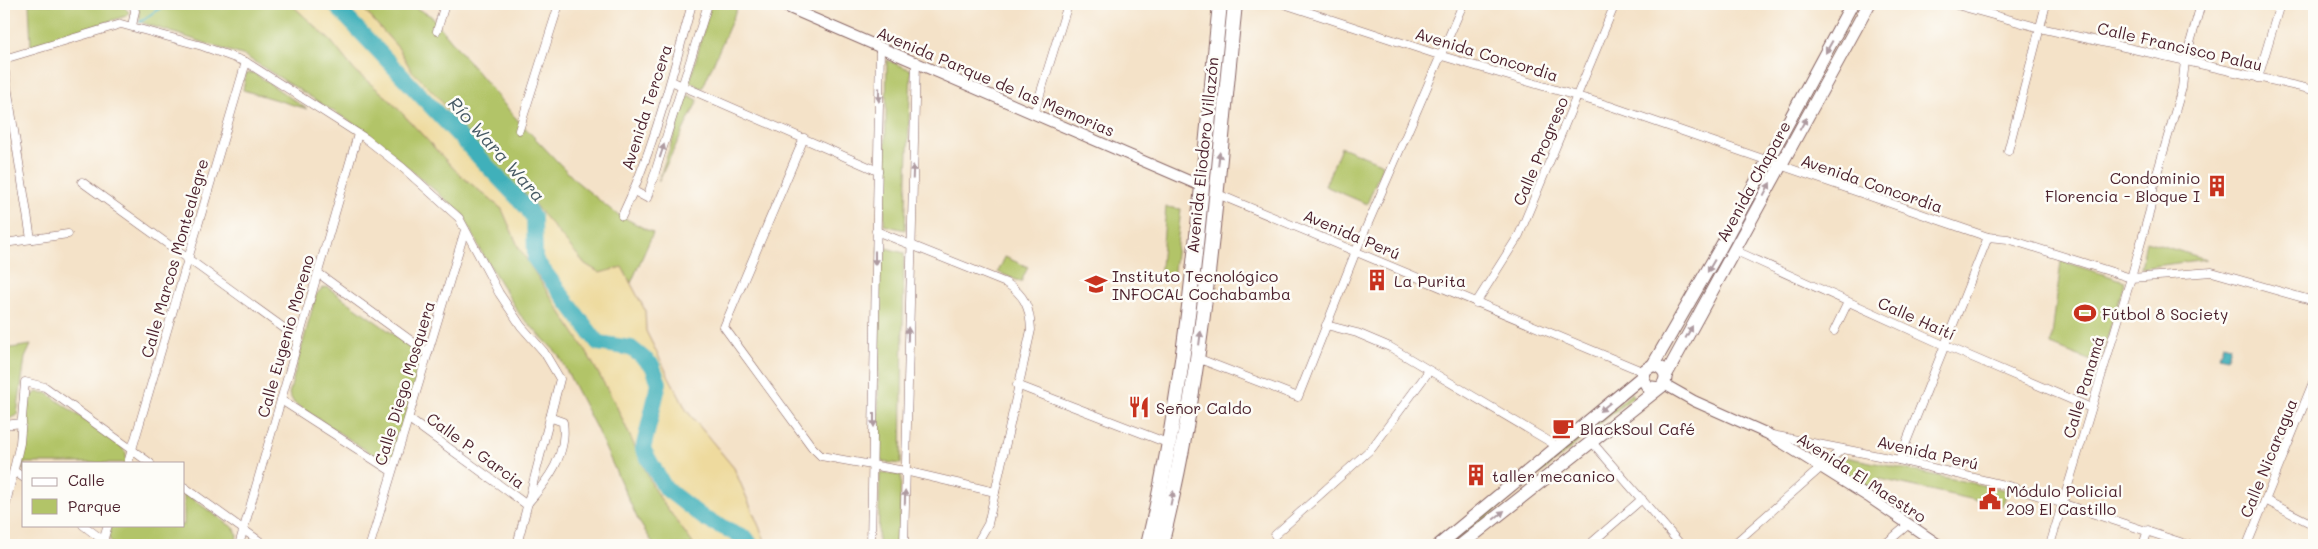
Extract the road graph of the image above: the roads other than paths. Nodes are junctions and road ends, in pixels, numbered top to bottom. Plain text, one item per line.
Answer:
1 (133, 4) edge
2 (445, 4) edge
3 (559, 4) edge
4 (692, 4) edge
5 (708, 4) edge
6 (780, 4) edge
7 (1068, 4) edge
8 (1220, 4) edge
9 (1235, 4) edge
10 (1284, 4) edge
11 (1463, 4) edge
12 (1615, 4) edge
13 (1852, 4) edge
14 (1869, 4) edge
15 (1954, 4) edge
16 (2046, 4) edge
17 (2200, 4) edge
18 (2280, 4) edge
19 (132, 26) junction
20 (2040, 28) junction
21 (436, 31) dead end
22 (880, 47) junction
23 (1442, 56) junction
24 (4, 59) edge
25 (916, 61) junction
26 (2185, 61) junction
27 (246, 62) junction
28 (4, 67) edge
29 (2258, 78) junction
30 (671, 81) junction
31 (684, 87) junction
32 (2314, 90) edge
33 (1578, 96) junction
34 (1034, 114) junction
35 (519, 130) dead end
36 (358, 134) junction
37 (804, 138) junction
38 (2008, 151) dead end
39 (1767, 161) junction
40 (1780, 167) junction
41 (878, 171) junction
42 (82, 182) dead end
43 (1201, 186) junction
44 (634, 191) junction
45 (1215, 192) junction
46 (622, 216) dead end
47 (465, 230) junction
48 (876, 231) junction
49 (68, 234) dead end
50 (1988, 237) junction
51 (31, 239) junction
52 (4, 243) edge
53 (910, 243) junction
54 (1734, 250) junction
55 (1356, 251) junction
56 (188, 259) junction
57 (318, 274) junction
58 (2131, 278) junction
59 (2314, 301) edge
60 (1848, 302) junction
61 (1476, 303) junction
62 (1326, 325) junction
63 (1834, 332) dead end
64 (299, 339) junction
65 (1946, 346) junction
66 (428, 353) junction
67 (1197, 358) junction
68 (1430, 371) junction
69 (1647, 371) junction
70 (2314, 380) edge
71 (1662, 382) junction
72 (1017, 385) junction
73 (281, 400) junction
74 (2091, 408) junction
75 (549, 416) junction
76 (409, 418) junction
77 (22, 423) junction
78 (4, 425) edge
79 (1768, 434) junction
80 (1591, 441) junction
81 (1170, 444) junction
82 (1557, 446) junction
83 (1842, 449) junction
84 (132, 450) junction
85 (1899, 460) junction
86 (128, 462) edge
87 (149, 462) edge
88 (874, 465) junction
89 (1821, 468) junction
90 (14, 471) junction
91 (391, 471) junction
92 (905, 471) junction
93 (22, 477) edge
94 (185, 488) edge
95 (995, 492) junction
96 (1642, 499) junction
97 (2266, 500) junction
98 (2062, 503) junction
99 (527, 504) junction
100 (4, 512) edge
101 (1909, 524) junction
102 (2314, 525) edge
103 (84, 526) edge
104 (108, 526) edge
105 (243, 529) junction
106 (2148, 530) junction
107 (1275, 535) dead end
108 (106, 544) edge
109 (239, 545) edge
110 (265, 545) edge
111 (370, 545) edge
112 (517, 545) edge
113 (871, 545) edge
114 (904, 545) edge
115 (976, 545) edge
116 (1148, 545) edge
117 (1161, 545) edge
118 (1438, 545) edge
119 (1461, 545) edge
120 (1588, 545) edge
121 (1681, 545) edge
122 (1733, 545) edge
123 (1884, 545) edge
124 (1940, 545) edge
125 (2050, 545) edge
126 (2143, 545) edge
127 (2190, 545) edge
128 (2247, 545) edge

1 - 19 street
2 - 21 street
3 - 35 street
4 - 30 street, Avenida Tercera
5 - 31 street, Avenida Tercera
6 - 22 street, Avenida Parque de las Memorias
7 - 34 street
8 - 43 highway, Avenida Eliodoro Villazón
45 -> 9 highway, Avenida Eliodoro Villazón
10 - 23 street, Avenida Concordia
11 - 23 street
12 - 33 street, Calle Progreso
13 -> 39 main road, Avenida Chapare
40 -> 14 main road, Avenida Chapare
15 - 20 street, Calle Francisco Palau
16 - 20 street
17 - 26 street, Calle Panamá
18 - 29 street
19 - 24 street
19 - 27 street
20 - 26 street, Calle Francisco Palau
20 - 38 street
22 - 25 street, Avenida Parque de las Memorias
22 -> 41 street
23 - 33 street, Avenida Concordia
23 - 55 street
25 - 34 street, Avenida Parque de las Memorias
53 -> 25 street
26 - 29 street, Calle Francisco Palau
26 - 58 street, Calle Panamá
27 - 36 street
27 - 56 street, Calle Marcos Montealegre
28 - 51 street
29 - 32 street, Calle Francisco Palau
30 - 31 street
30 - 44 street, Avenida Tercera
31 - 37 street
44 -> 31 street, Avenida Tercera
33 - 39 street, Avenida Concordia
33 - 61 street, Calle Progreso
34 - 43 street, Avenida Parque de las Memorias
36 - 47 street
36 - 57 street, Calle Eugenio Moreno
37 - 41 street
37 - 88 street
39 - 40 street, Avenida Concordia
39 -> 69 main road, Avenida Chapare
40 - 50 street, Avenida Concordia
54 -> 40 main road, Avenida Chapare
41 - 48 street
42 - 56 street
43 - 81 highway, Avenida Eliodoro Villazón
44 - 46 street, Avenida Tercera
45 - 55 street, Avenida Perú
67 -> 45 highway, Avenida Eliodoro Villazón
47 - 66 street, Calle Diego Mosquera
47 - 75 street
48 - 53 street
48 -> 88 street
49 - 51 street
50 - 58 street, Avenida Concordia
50 - 65 street
51 - 52 street
53 - 72 street
92 -> 53 street
54 - 60 street, Calle Haití
71 -> 54 main road, Avenida Chapare
55 - 61 street, Avenida Perú
55 - 62 street
56 - 64 street
56 - 84 street, Calle Marcos Montealegre
57 - 64 street, Calle Eugenio Moreno
57 - 66 street
58 - 59 street, Avenida Concordia
58 - 74 street, Calle Panamá
60 - 63 street
60 - 65 street, Calle Haití
61 - 69 street, Avenida Perú
62 - 67 street
62 - 68 street
64 - 73 street, Calle Eugenio Moreno
65 - 74 street, Calle Haití
65 - 85 street
66 - 76 street, Calle Diego Mosquera
117 -> 67 highway, Avenida Eliodoro Villazón
68 - 82 street
68 - 107 street
69 - 71 main road
69 - 71 main road
69 -> 82 main road, Avenida Chapare
70 - 97 street, Calle Nicaragua
71 - 79 street, Avenida Perú
71 - 80 main road, Avenida Chapare
72 - 81 street
72 - 95 street
73 - 91 street
73 - 105 street, Calle Eugenio Moreno
74 - 98 street, Calle Panamá
75 - 99 street
75 - 99 street
76 - 91 street, Calle Diego Mosquera
76 - 99 street, Calle P. Garcia
77 - 78 street
77 - 84 street
77 - 90 street
79 - 83 street, Avenida Perú
79 - 89 street, Avenida El Maestro
80 - 96 street
119 -> 80 main road, Avenida Chapare
81 - 116 highway, Avenida Eliodoro Villazón
82 - 118 main road, Avenida Chapare
83 - 85 street, Avenida Perú
83 - 89 street
84 - 86 street, Calle Marcos Montealegre
84 - 87 street
85 - 98 street, Avenida Perú
88 - 92 street
88 - 113 street
89 - 101 street, Avenida El Maestro
89 - 122 street
90 - 93 street
90 - 100 street
91 - 111 street, Calle Diego Mosquera
92 - 95 street
114 -> 92 street
94 - 105 street
95 - 115 street
96 - 120 street
96 - 121 street
97 - 102 street
97 - 128 street, Calle Nicaragua
98 - 106 street, Avenida Perú
98 - 125 street, Calle Panamá
99 - 112 street
101 - 123 street
101 - 124 street, Avenida El Maestro
103 - 108 street
104 - 108 street
105 - 109 street, Calle Eugenio Moreno
105 - 110 street
106 - 126 street
106 - 127 street, Avenida Perú

